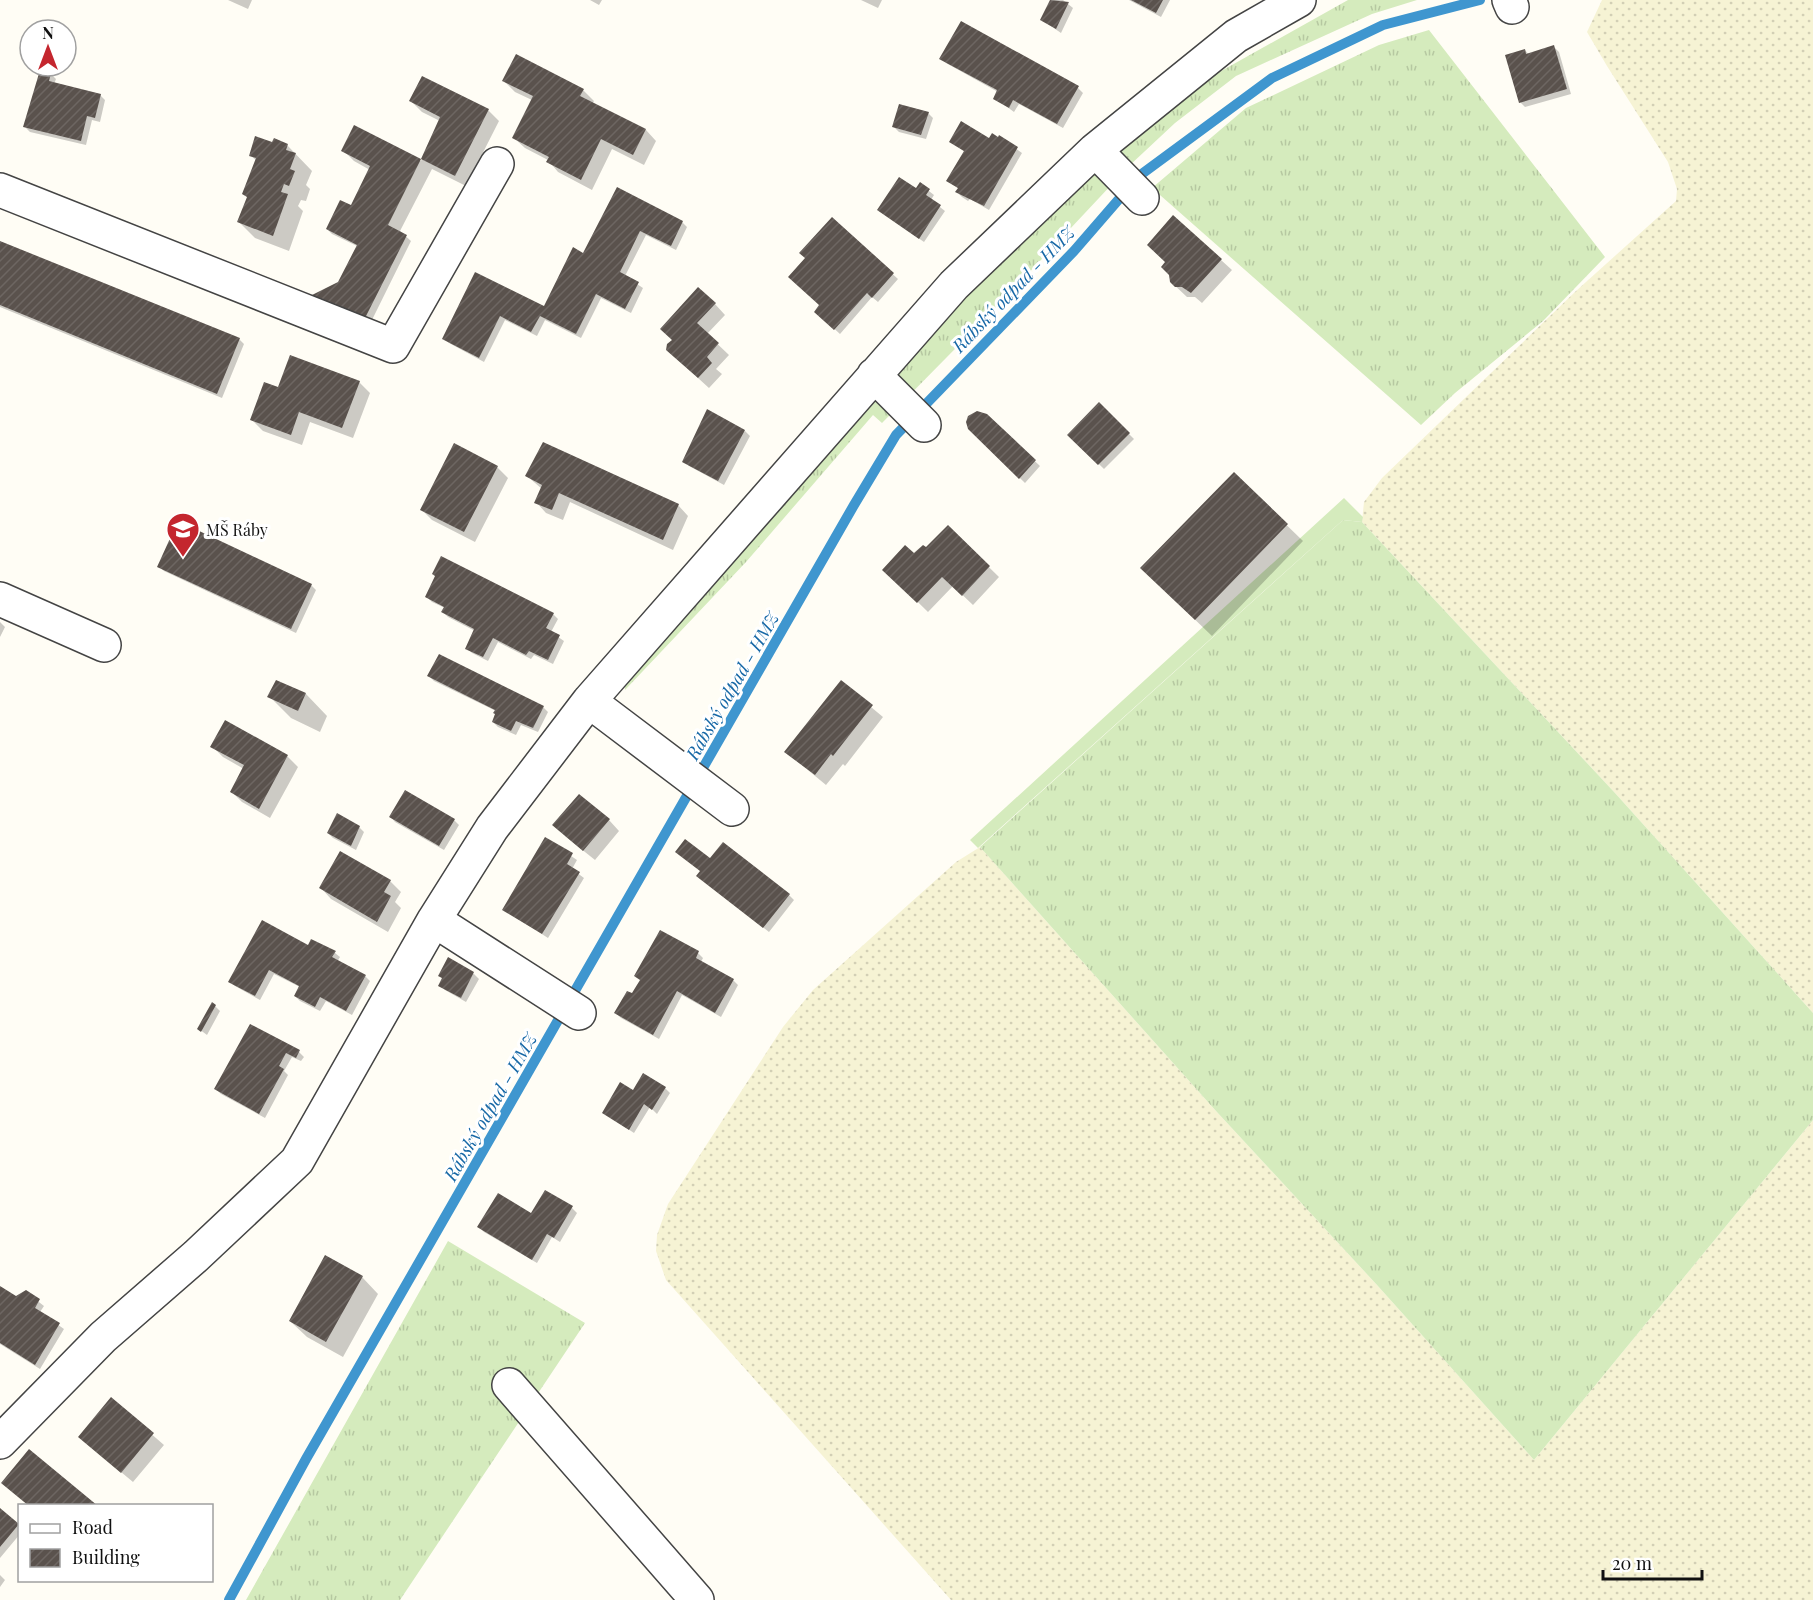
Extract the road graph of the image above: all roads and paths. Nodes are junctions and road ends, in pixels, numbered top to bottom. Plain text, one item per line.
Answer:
1 (1299, 0) edge
2 (1105, 159) junction
3 (497, 164) dead end
4 (0, 190) edge
5 (1142, 198) dead end
6 (874, 375) junction
7 (924, 425) dead end
8 (0, 599) edge
9 (104, 645) dead end
10 (589, 701) junction
11 (723, 802) dead end
12 (434, 920) junction
13 (579, 1013) dead end
14 (509, 1385) dead end
15 (0, 1442) edge
16 (697, 1600) edge

1 - 2 street
2 - 5 street
2 - 6 street
3 - 4 street
6 - 7 street
6 - 10 street
8 - 9 street
10 - 11 street
10 - 12 street
12 - 13 street
12 - 15 street
14 - 16 street

